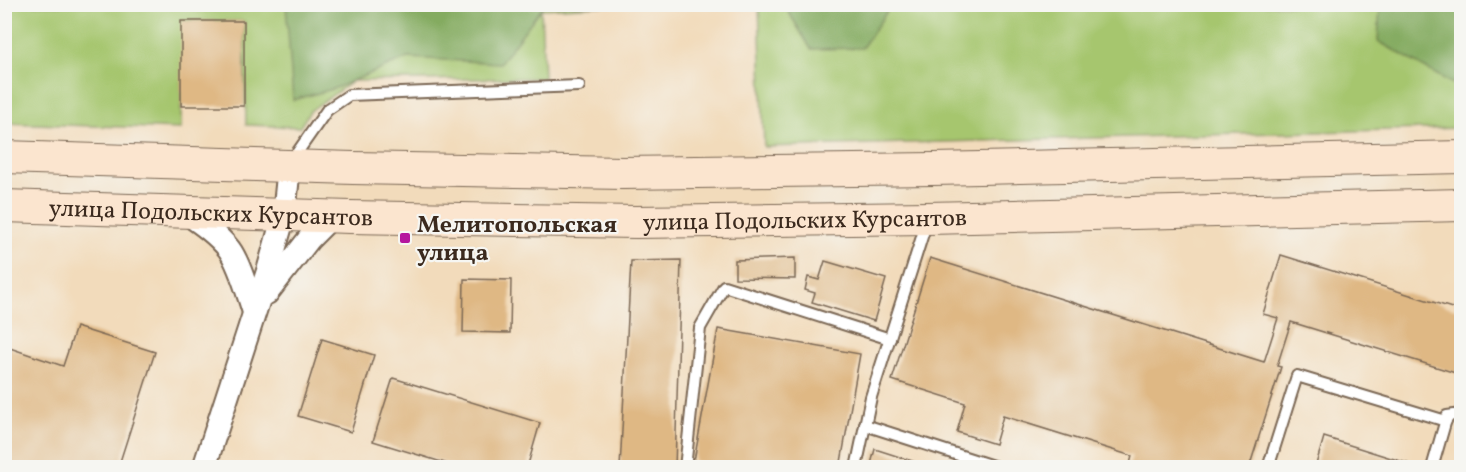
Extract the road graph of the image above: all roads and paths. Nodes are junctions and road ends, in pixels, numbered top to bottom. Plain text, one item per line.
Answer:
1 (579, 86) dead end
2 (4, 157) edge
3 (1461, 157) edge
4 (289, 166) junction
5 (4, 206) edge
6 (1461, 206) edge
7 (185, 212) junction
8 (284, 215) junction
9 (338, 217) junction
10 (928, 218) junction
11 (254, 312) junction
12 (890, 339) junction
13 (1461, 414) edge
14 (1446, 421) junction
15 (865, 425) junction
16 (204, 468) edge
17 (685, 468) edge
18 (856, 468) edge
19 (999, 468) edge
20 (1268, 468) edge
21 (1432, 468) edge

1 - 4 lane
2 - 4 main road, улица Подольских Курсантов
3 - 4 main road, улица Подольских Курсантов
4 - 8 street
5 - 7 main road, улица Подольских Курсантов
6 - 10 main road, улица Подольских Курсантов
7 - 8 main road, улица Подольских Курсантов
7 - 11 street
8 - 9 main road, улица Подольских Курсантов
8 - 11 street
9 - 10 main road, улица Подольских Курсантов
9 - 11 street
10 - 12 lane
11 - 16 street
12 - 15 lane
12 - 17 lane
13 - 14 lane
14 - 20 lane
14 - 21 lane
15 - 18 lane
15 - 19 lane

